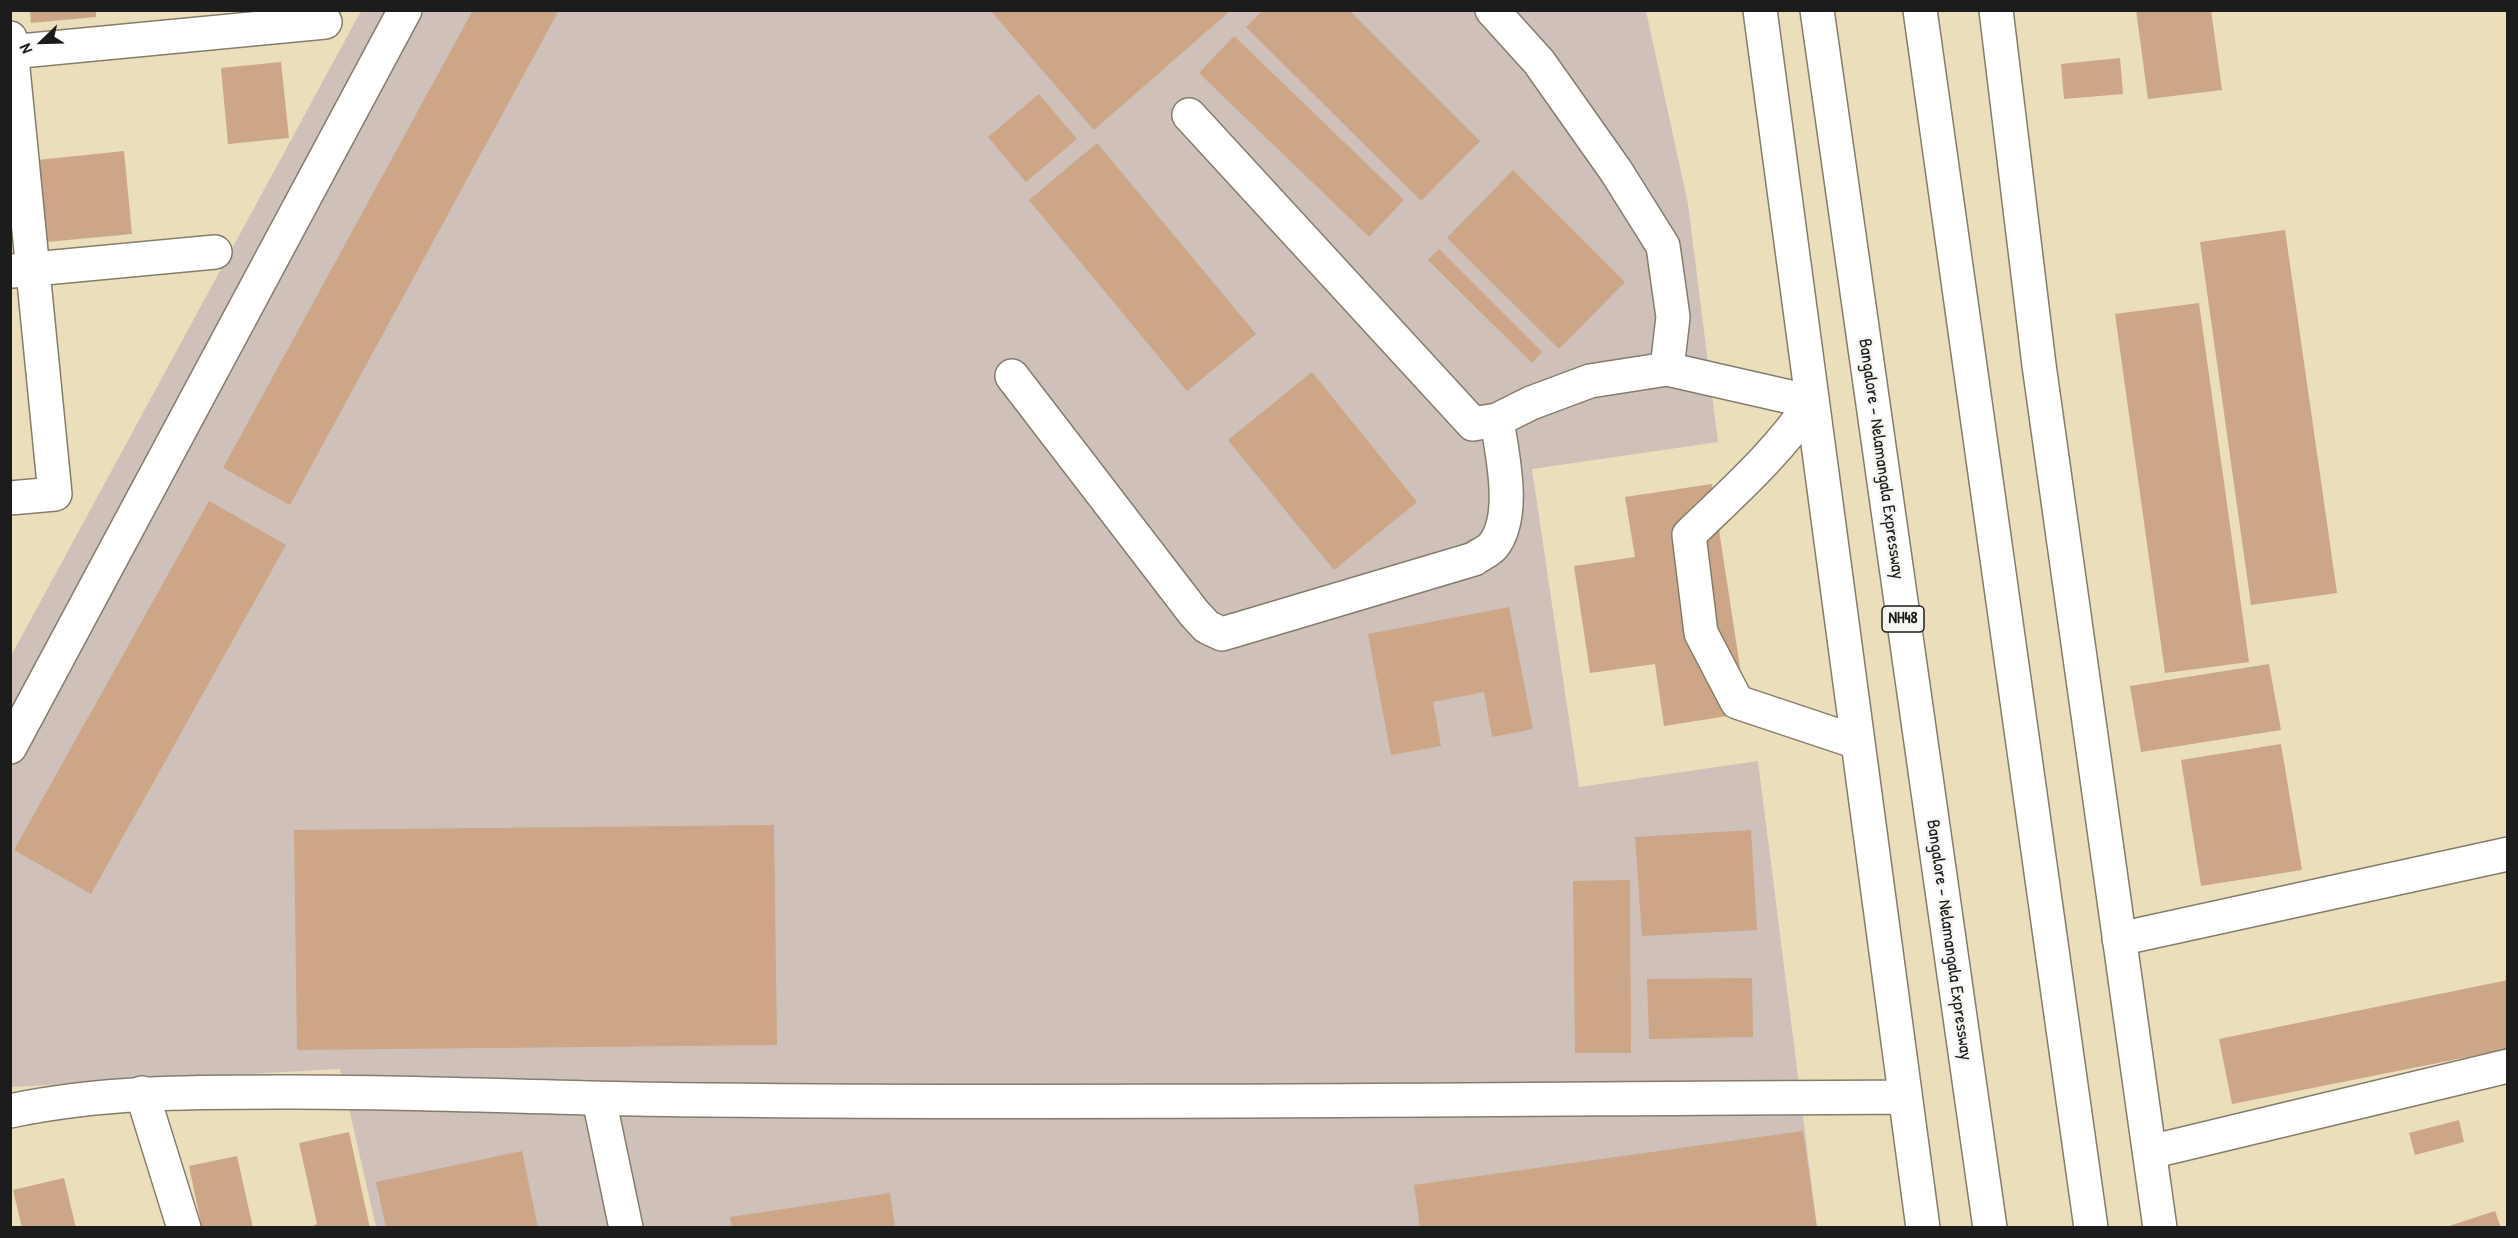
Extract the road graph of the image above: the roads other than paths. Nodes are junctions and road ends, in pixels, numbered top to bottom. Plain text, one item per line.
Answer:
1 (405, 10) edge
2 (1492, 10) edge
3 (1760, 10) edge
4 (1817, 10) edge
5 (1920, 10) edge
6 (1996, 10) edge
7 (325, 22) dead end
8 (11, 47) edge
9 (1189, 115) dead end
10 (215, 252) dead end
11 (22, 270) edge
12 (1667, 369) junction
13 (1012, 376) dead end
14 (1812, 402) junction
15 (1497, 420) junction
16 (10, 498) edge
17 (1857, 742) junction
18 (10, 747) edge
19 (2508, 854) edge
20 (2119, 939) junction
21 (2508, 1066) edge
22 (142, 1093) junction
23 (1904, 1096) junction
24 (599, 1100) junction
25 (10, 1111) edge
26 (2150, 1152) junction
27 (184, 1227) edge
28 (626, 1227) edge
29 (1923, 1227) edge
30 (1990, 1227) edge
31 (2091, 1227) edge
32 (2160, 1227) edge

1 - 18 main road
2 - 12 main road
3 - 14 main road
4 - 30 main road, Bangalore - Nelamangala Expressway / NH48
5 - 31 main road
6 - 20 main road
7 - 8 main road
8 - 11 main road
9 - 15 main road
10 - 11 main road
11 - 16 main road
12 - 14 main road
12 - 15 main road
13 - 15 main road
14 - 17 main road
14 - 17 main road
17 - 23 main road
19 - 20 main road
20 - 26 main road
21 - 26 main road
22 - 24 main road
22 - 25 main road
22 - 27 main road
23 - 24 main road
23 - 29 main road
24 - 28 main road
26 - 32 main road

